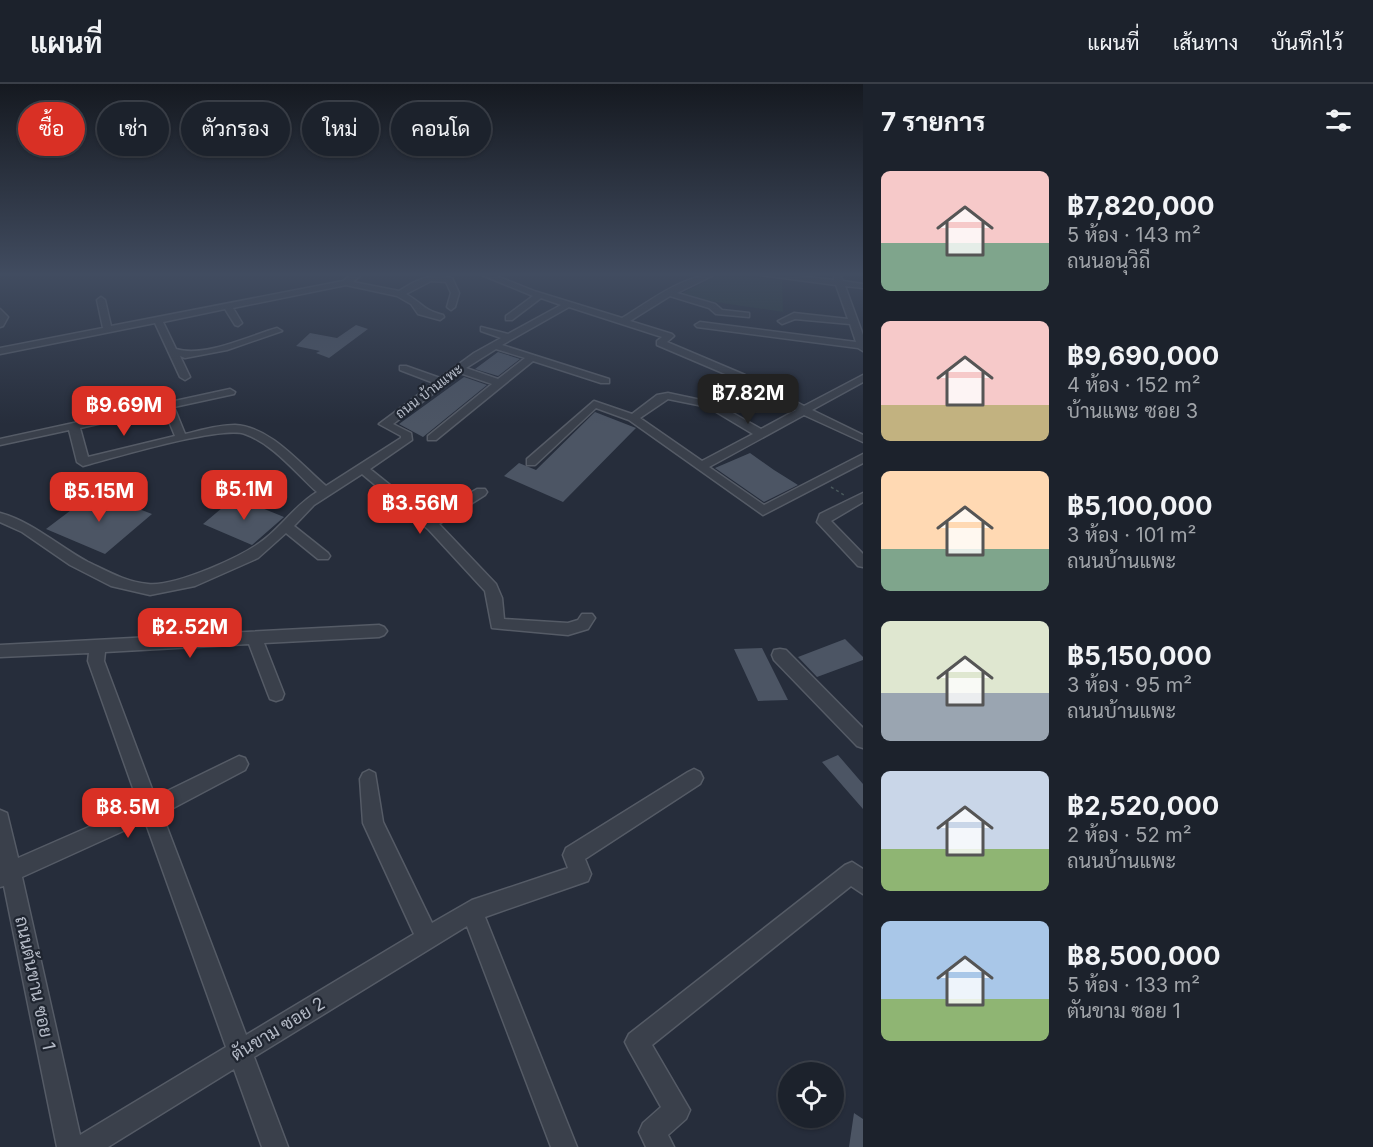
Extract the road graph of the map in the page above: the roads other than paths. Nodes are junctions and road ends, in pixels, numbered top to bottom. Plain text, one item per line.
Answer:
1 (107, 325) edge
2 (140, 325) edge
3 (160, 325) edge
4 (530, 325) edge
5 (638, 325) edge
6 (700, 325) dead end
7 (855, 325) edge
8 (484, 329) dead end
9 (108, 331) junction
10 (277, 331) dead end
11 (507, 337) junction
12 (494, 345) junction
13 (863, 347) edge
14 (0, 351) edge
15 (173, 351) junction
16 (532, 357) junction
17 (403, 368) dead end
18 (459, 369) junction
19 (184, 377) dead end
20 (863, 378) edge
21 (605, 381) dead end
22 (441, 382) junction
23 (499, 383) junction
24 (230, 392) dead end
25 (168, 405) junction
26 (807, 411) junction
27 (633, 418) junction
28 (74, 426) junction
29 (762, 434) junction
30 (181, 438) junction
31 (432, 438) dead end
32 (863, 439) edge
33 (0, 442) edge
34 (863, 458) edge
35 (531, 462) dead end
36 (702, 466) junction
37 (363, 469) junction
38 (325, 492) junction
39 (481, 492) dead end
40 (860, 503) edge
41 (0, 517) edge
42 (430, 523) junction
43 (286, 526) junction
44 (323, 556) dead end
45 (863, 562) edge
46 (587, 618) dead end
47 (379, 631) dead end
48 (254, 638) junction
49 (98, 647) junction
50 (0, 651) edge
51 (780, 655) dead end
52 (276, 694) dead end
53 (863, 740) edge
54 (239, 764) dead end
55 (694, 778) dead end
56 (369, 779) dead end
57 (149, 810) junction
58 (0, 820) edge
59 (6, 874) edge
60 (863, 884) edge
61 (472, 911) junction
62 (428, 939) junction
63 (238, 1053) junction
64 (70, 1147) edge
65 (84, 1147) edge
66 (275, 1147) edge
67 (564, 1147) edge
68 (661, 1147) edge

1 - 9 street
2 - 9 street
3 - 15 street
4 - 11 street, ถนน บ้านแพะ
5 - 26 street
6 - 13 street
7 - 13 street
8 - 11 street
9 - 14 street
10 - 15 street
11 - 12 street, ถนน บ้านแพะ
12 - 16 street
12 - 18 street, ถนน บ้านแพะ
15 - 19 street
16 - 21 street
16 - 23 street
17 - 22 street
18 - 22 street, ถนน บ้านแพะ
18 - 23 street
20 - 26 street
22 - 37 street, ถนน บ้านแพะ
23 - 31 street
24 - 25 street
25 - 28 street
25 - 30 street
26 - 29 street
26 - 32 street
27 - 29 street
27 - 35 street
27 - 36 street
28 - 30 street
28 - 33 street
29 - 36 street
30 - 38 street
34 - 36 street
37 - 38 street
37 - 42 street
38 - 43 street
39 - 42 street
40 - 45 street
41 - 43 street
42 - 46 street
43 - 44 street
47 - 48 street
48 - 49 street
48 - 52 street
49 - 50 street
49 - 57 street
51 - 53 street
54 - 57 street
55 - 61 street, ตันขาม ซอย 2
56 - 62 street
57 - 59 street
57 - 63 street
58 - 59 street, ถนนต้นขาน ซอย 1
59 - 64 street, ถนนต้นขาน ซอย 1
60 - 68 street
61 - 62 street, ตันขาม ซอย 2
61 - 67 street
62 - 63 street, ตันขาม ซอย 2
63 - 65 street, ตันขาม ซอย 2
63 - 66 street

